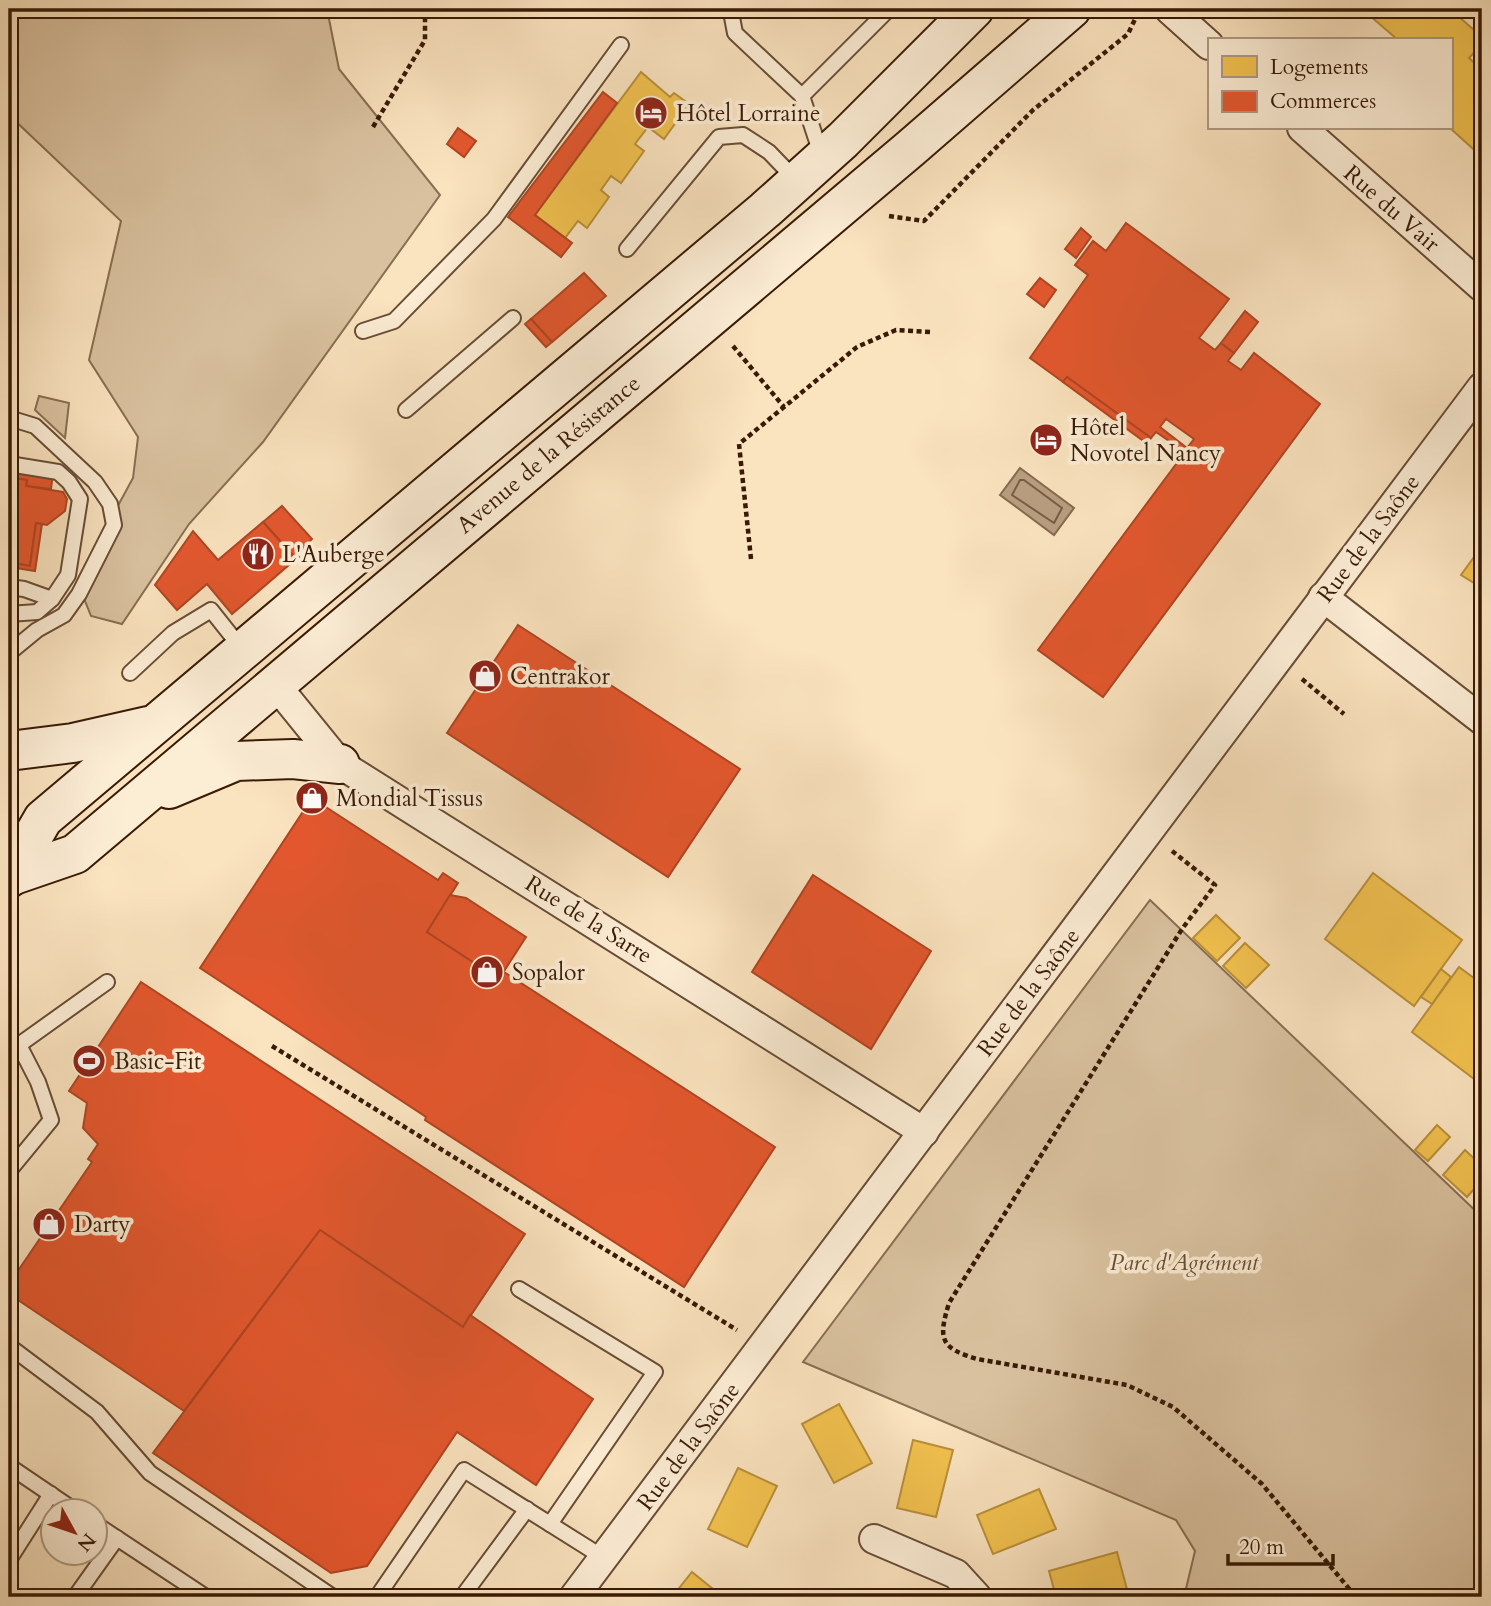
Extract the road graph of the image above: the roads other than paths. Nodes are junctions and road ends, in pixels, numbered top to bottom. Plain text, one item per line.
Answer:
1 (734, 9) edge
2 (889, 9) edge
3 (974, 9) edge
4 (1071, 9) edge
5 (1169, 9) edge
6 (1208, 44) edge
7 (621, 45) dead end
8 (802, 96) junction
9 (1304, 130) edge
10 (809, 170) junction
11 (627, 249) dead end
12 (1482, 287) edge
13 (513, 318) dead end
14 (363, 331) dead end
15 (1482, 387) edge
16 (406, 410) dead end
17 (9, 418) edge
18 (9, 464) edge
19 (422, 499) junction
20 (9, 587) edge
21 (1323, 597) junction
22 (52, 599) junction
23 (9, 614) edge
24 (242, 650) junction
25 (9, 653) edge
26 (130, 673) dead end
27 (275, 684) junction
28 (1482, 720) edge
29 (153, 725) junction
30 (9, 751) edge
31 (341, 764) junction
32 (135, 804) junction
33 (9, 876) edge
34 (107, 982) dead end
35 (14, 1049) edge
36 (924, 1132) junction
37 (9, 1171) edge
38 (519, 1289) dead end
39 (9, 1346) edge
40 (9, 1466) edge
41 (51, 1494) junction
42 (57, 1498) edge
43 (527, 1509) junction
44 (550, 1524) junction
45 (108, 1532) edge
46 (117, 1538) junction
47 (874, 1539) dead end
48 (604, 1558) junction
49 (9, 1560) edge
50 (75, 1597) edge
51 (206, 1597) edge
52 (333, 1597) edge
53 (377, 1597) edge
54 (462, 1597) edge
55 (574, 1597) edge
56 (977, 1597) edge

1 - 8 lane
2 - 8 lane
3 - 10 main road, Avenue de la Résistance
4 - 27 main road, Avenue de la Résistance
5 - 6 street
7 - 14 lane
8 - 10 lane
9 - 12 street, Rue du Vair
10 - 11 lane
10 - 19 main road, Avenue de la Résistance
13 - 16 lane
15 - 21 street, Rue de la Saône
17 - 25 lane
18 - 22 lane
19 - 24 main road, Avenue de la Résistance
19 - 27 main road
20 - 22 lane
21 - 28 street
21 - 36 street, Rue de la Saône
22 - 23 lane
24 - 26 lane
24 - 29 main road, Avenue de la Résistance
27 - 31 street, Rue de la Sarre
27 - 32 main road, Avenue de la Résistance
29 - 30 main road
29 - 33 main road, Avenue de la Résistance
31 - 32 main road
31 - 36 street, Rue de la Sarre
32 - 33 main road, Avenue de la Résistance
34 - 35 lane
35 - 37 lane
36 - 48 street, Rue de la Saône
38 - 44 lane
39 - 52 lane
40 - 41 lane
41 - 42 lane
41 - 49 lane
43 - 44 lane
43 - 53 lane
43 - 54 lane
44 - 48 lane
45 - 46 lane
46 - 50 lane
46 - 51 lane
47 - 56 street
48 - 55 street, Rue de la Saône

